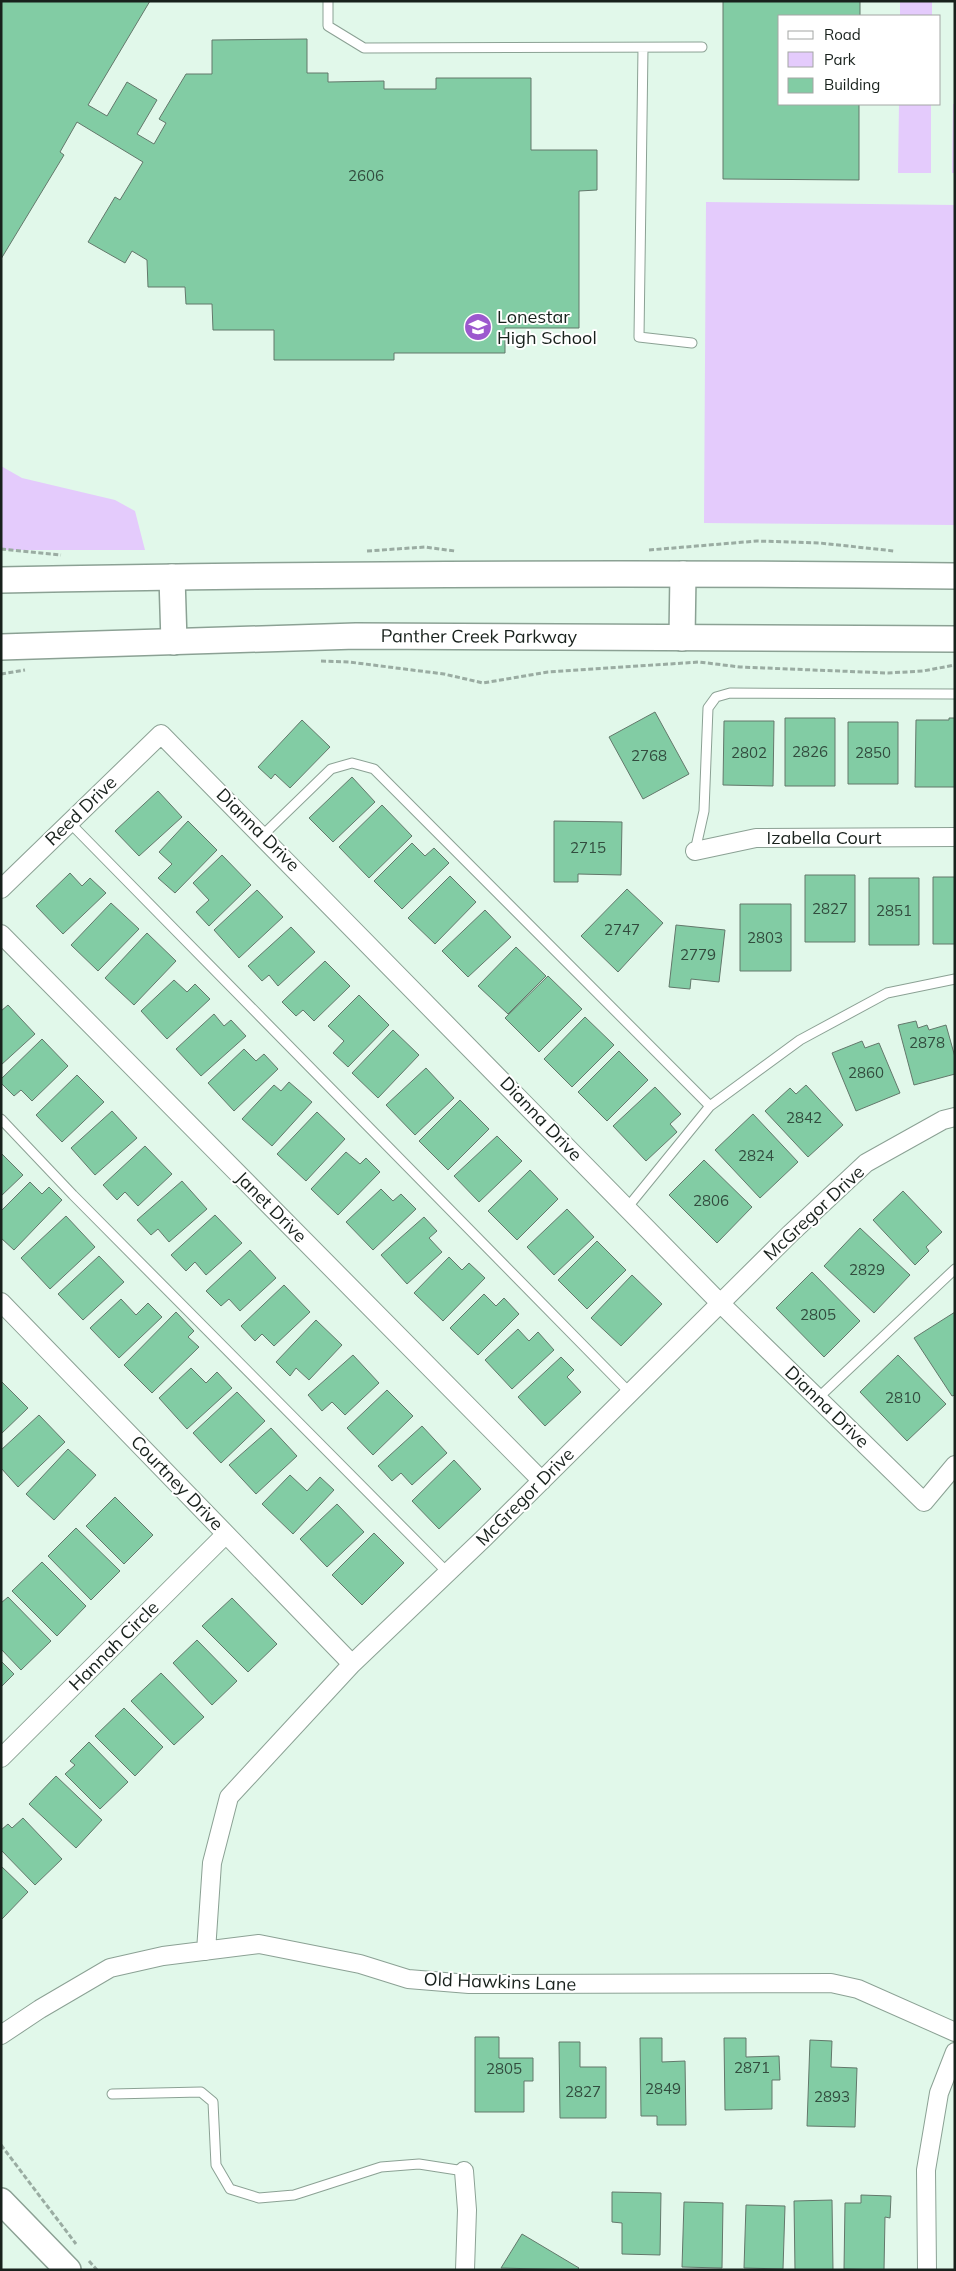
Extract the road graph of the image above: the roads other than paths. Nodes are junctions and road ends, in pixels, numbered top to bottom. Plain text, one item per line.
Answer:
1 (328, 1) edge
2 (702, 47) dead end
3 (643, 48) junction
4 (692, 343) dead end
5 (683, 574) junction
6 (955, 576) edge
7 (172, 577) junction
8 (1, 580) edge
9 (682, 638) junction
10 (955, 639) edge
11 (174, 642) junction
12 (1, 647) edge
13 (955, 694) edge
14 (162, 734) joint
15 (70, 823) junction
16 (263, 835) junction
17 (955, 838) edge
18 (695, 851) joint
19 (1, 889) edge
20 (1, 934) edge
21 (955, 978) edge
22 (710, 1106) junction
23 (955, 1117) edge
24 (1, 1119) edge
25 (627, 1208) junction
26 (955, 1269) edge
27 (1, 1302) edge
28 (720, 1303) junction
29 (630, 1393) junction
30 (818, 1398) junction
31 (955, 1465) edge
32 (542, 1481) junction
33 (226, 1534) junction
34 (448, 1573) junction
35 (352, 1664) junction
36 (1, 1758) edge
37 (206, 1951) junction
38 (955, 2032) edge
39 (1, 2035) edge
40 (955, 2052) edge
41 (112, 2094) dead end
42 (464, 2171) joint
43 (1, 2201) edge
44 (78, 2259) edge
45 (465, 2270) edge
46 (927, 2270) edge

1 - 3 lane
2 - 3 lane
3 - 4 lane
5 - 6 main road
5 - 7 main road
5 - 9 main road
7 - 8 main road
7 - 11 main road
9 - 10 main road, Panther Creek Parkway
9 - 11 main road, Panther Creek Parkway
11 - 12 main road, Panther Creek Parkway
13 - 18 lane
14 - 15 street, Reed Drive
14 - 16 street, Dianna Drive
15 - 19 street, Reed Drive
15 - 29 lane
16 - 22 lane
16 - 25 street, Dianna Drive
17 - 18 street, Izabella Court
20 - 32 street, Janet Drive
21 - 22 lane
22 - 25 lane
23 - 28 street, McGregor Drive
24 - 34 lane
25 - 28 street, Dianna Drive
26 - 30 lane
27 - 33 street, Courtney Drive
28 - 29 street, McGregor Drive
28 - 30 street, Dianna Drive
29 - 32 street, McGregor Drive
30 - 31 street, Dianna Drive
32 - 34 street, McGregor Drive
33 - 35 street, Courtney Drive
33 - 36 street, Hannah Circle
34 - 35 street, McGregor Drive
35 - 37 street, McGregor Drive
37 - 38 street, Old Hawkins Lane
37 - 39 street, Old Hawkins Lane
40 - 46 street
41 - 42 lane
42 - 45 street
43 - 44 main road

